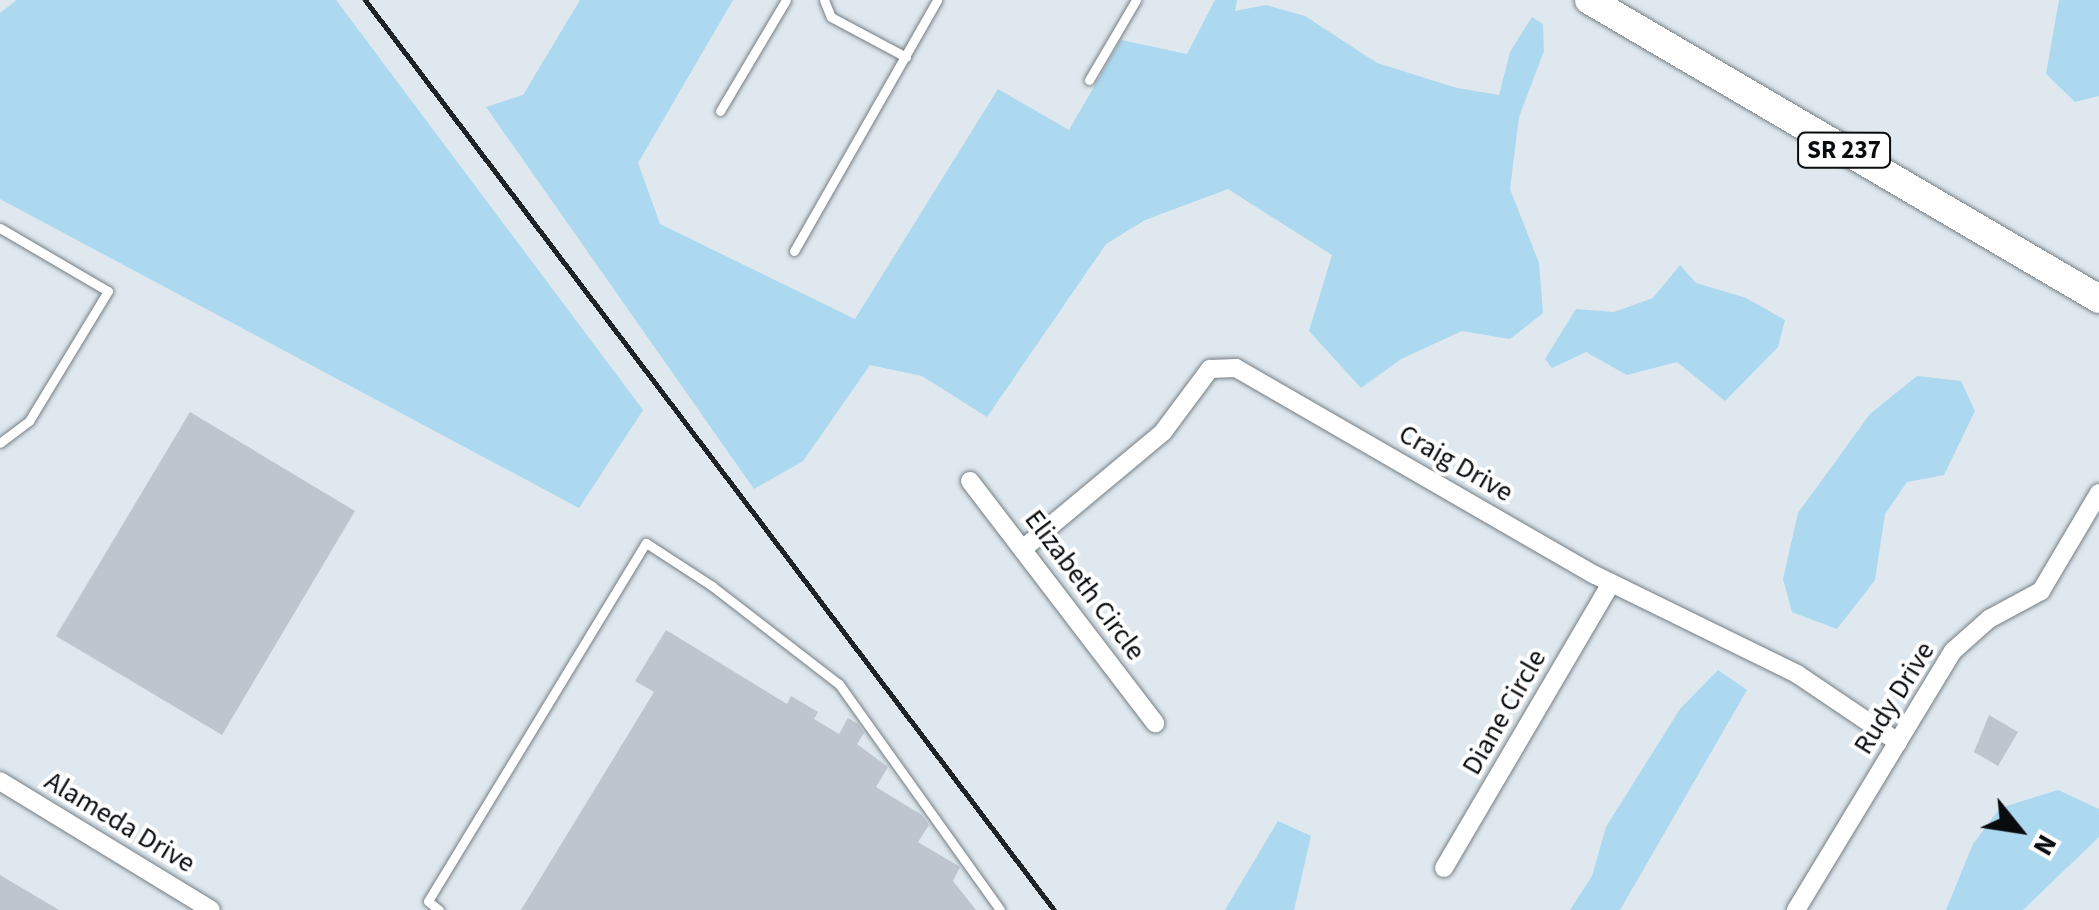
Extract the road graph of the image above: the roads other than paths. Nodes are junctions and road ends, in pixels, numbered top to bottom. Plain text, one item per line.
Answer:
1 (786, 0) edge
2 (824, 0) edge
3 (937, 0) edge
4 (1136, 0) edge
5 (1589, 0) edge
6 (906, 57) junction
7 (1089, 80) dead end
8 (720, 111) dead end
9 (0, 228) edge
10 (794, 251) dead end
11 (2099, 299) edge
12 (1, 441) edge
13 (970, 482) dead end
14 (2099, 492) edge
15 (1024, 548) junction
16 (1611, 583) junction
17 (1155, 723) dead end
18 (1898, 742) junction
19 (0, 781) edge
20 (1444, 868) dead end
21 (211, 910) edge
22 (439, 910) edge
23 (1000, 910) edge
24 (1796, 910) edge

1 - 8 lane
2 - 6 lane
3 - 6 lane
4 - 7 lane
5 - 11 main road, SR 237
6 - 10 lane
9 - 12 lane
13 - 15 street, Elizabeth Circle
14 - 18 street, Rudy Drive
15 - 16 street, Craig Drive
15 - 17 street, Elizabeth Circle
16 - 18 street, Craig Drive
16 - 20 street, Diane Circle
18 - 24 street, Rudy Drive
19 - 21 street, Alameda Drive
22 - 23 lane

